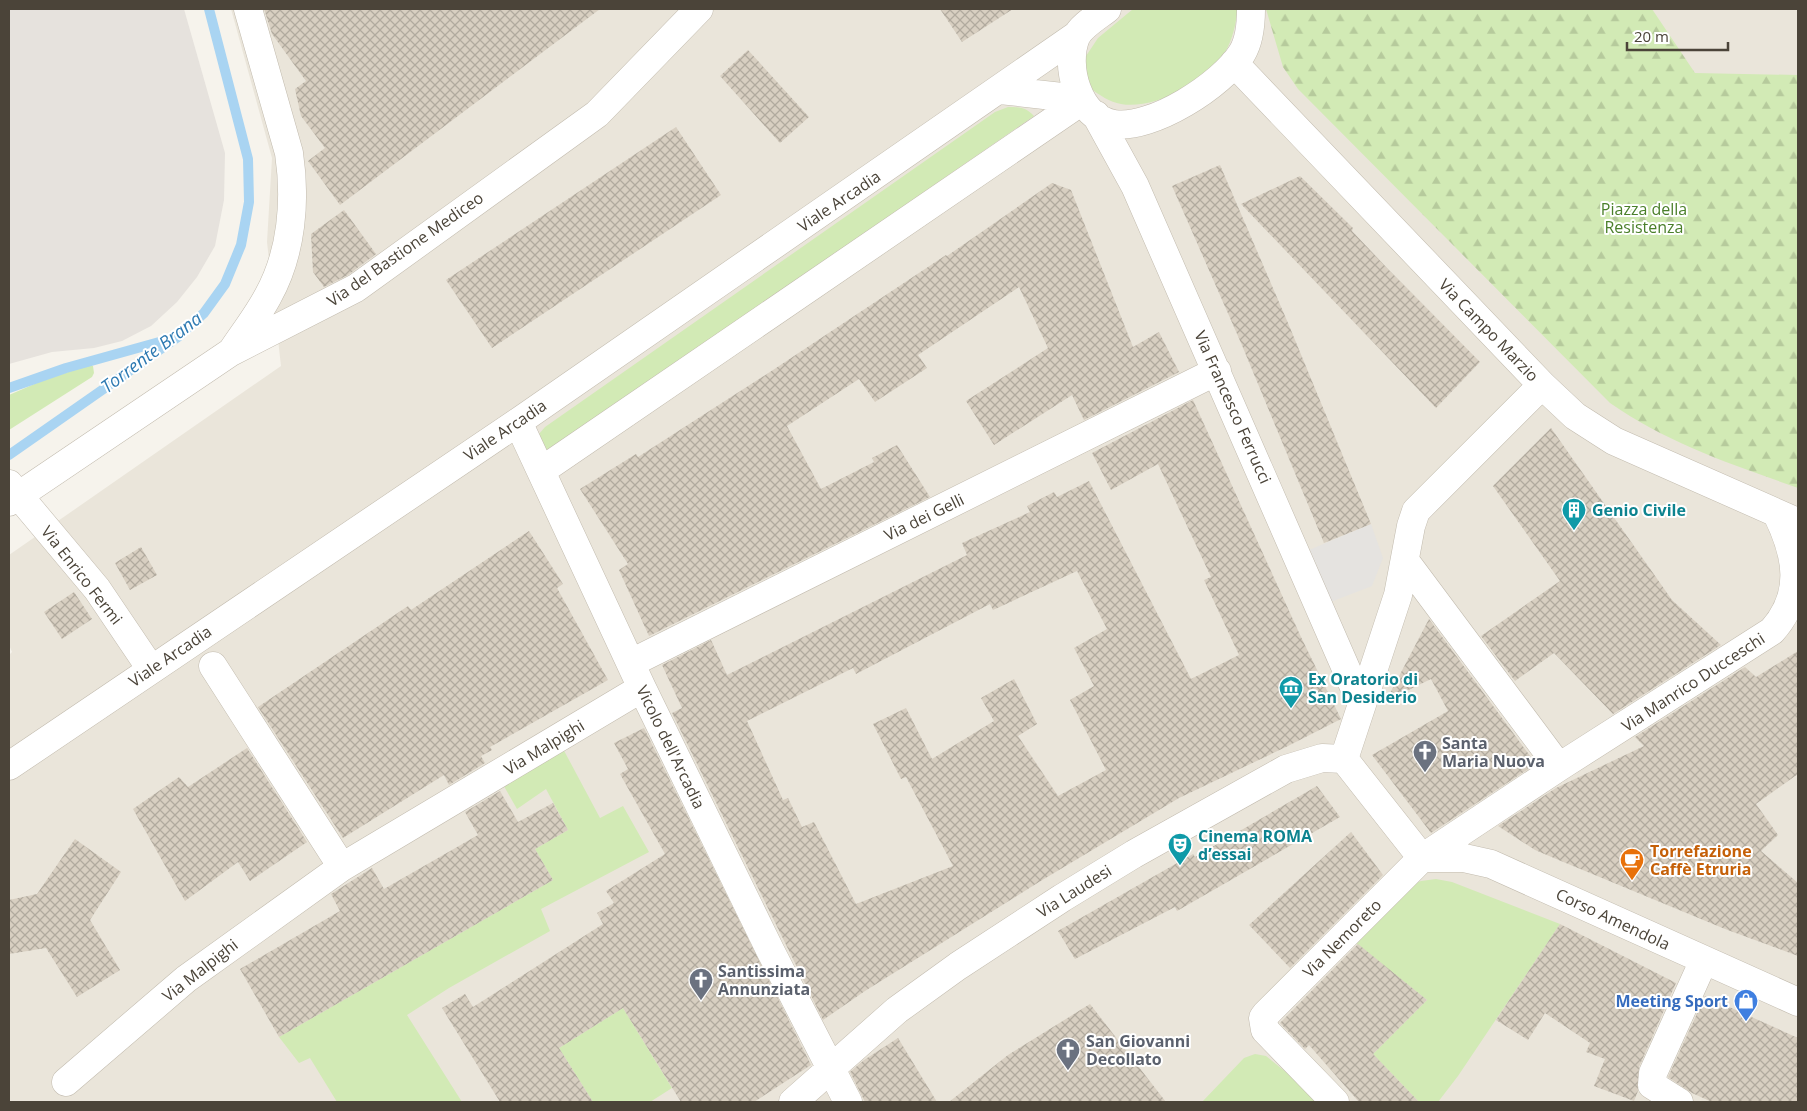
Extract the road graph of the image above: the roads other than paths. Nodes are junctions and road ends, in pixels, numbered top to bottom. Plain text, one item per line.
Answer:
1 (248, 9) edge
2 (699, 9) edge
3 (1107, 9) edge
4 (1251, 9) edge
5 (1077, 35) junction
6 (1234, 63) junction
7 (1000, 90) junction
8 (1086, 105) junction
9 (231, 352) junction
10 (1217, 371) junction
11 (1542, 385) junction
12 (518, 422) junction
13 (541, 471) junction
14 (12, 494) edge
15 (1788, 518) edge
16 (1406, 562) junction
17 (632, 663) junction
18 (213, 666) dead end
19 (150, 669) junction
20 (642, 688) junction
21 (1362, 703) junction
22 (1344, 759) junction
23 (9, 766) edge
24 (1559, 767) junction
25 (1422, 858) junction
26 (342, 867) junction
27 (1704, 960) junction
28 (1798, 1002) edge
29 (829, 1070) junction
30 (66, 1082) dead end
31 (793, 1102) edge
32 (848, 1102) edge
33 (1335, 1102) edge
34 (1679, 1102) edge

1 - 9 street
2 - 9 street, Via del Bastione Mediceo
3 - 5 street
4 - 6 street
5 - 7 street, Viale Arcadia
5 - 8 street
6 - 8 street
6 - 11 street, Via Campo Marzio
7 - 8 street
7 - 12 street, Viale Arcadia
8 - 10 street, Via Francesco Ferrucci
8 - 13 street
9 - 14 street, Via del Bastione Mediceo
10 - 17 street, Via dei Gelli
10 - 21 street, Via Francesco Ferrucci
11 - 15 street, Via Campo Marzio
11 - 16 street
12 - 13 street, Vicolo dell'Arcadia
12 - 19 street, Viale Arcadia
13 - 17 street, Vicolo dell'Arcadia
14 - 19 street, Via Enrico Fermi
15 - 24 street, Via Manrico Ducceschi
16 - 21 street
16 - 24 street
17 - 20 street, Vicolo dell'Arcadia
18 - 26 street
19 - 23 street, Viale Arcadia
20 - 26 street, Via Malpighi
20 - 29 street, Vicolo dell'Arcadia
21 - 22 street
22 - 25 street
22 - 29 street, Via Laudesi
24 - 25 street, Via Manrico Ducceschi
25 - 27 street, Corso Amendola
25 - 33 street, Via Nemoreto
26 - 30 street, Via Malpighi
27 - 28 street, Corso Amendola
27 - 34 street
29 - 31 street, Via Laudesi
29 - 32 street, Vicolo dell'Arcadia

